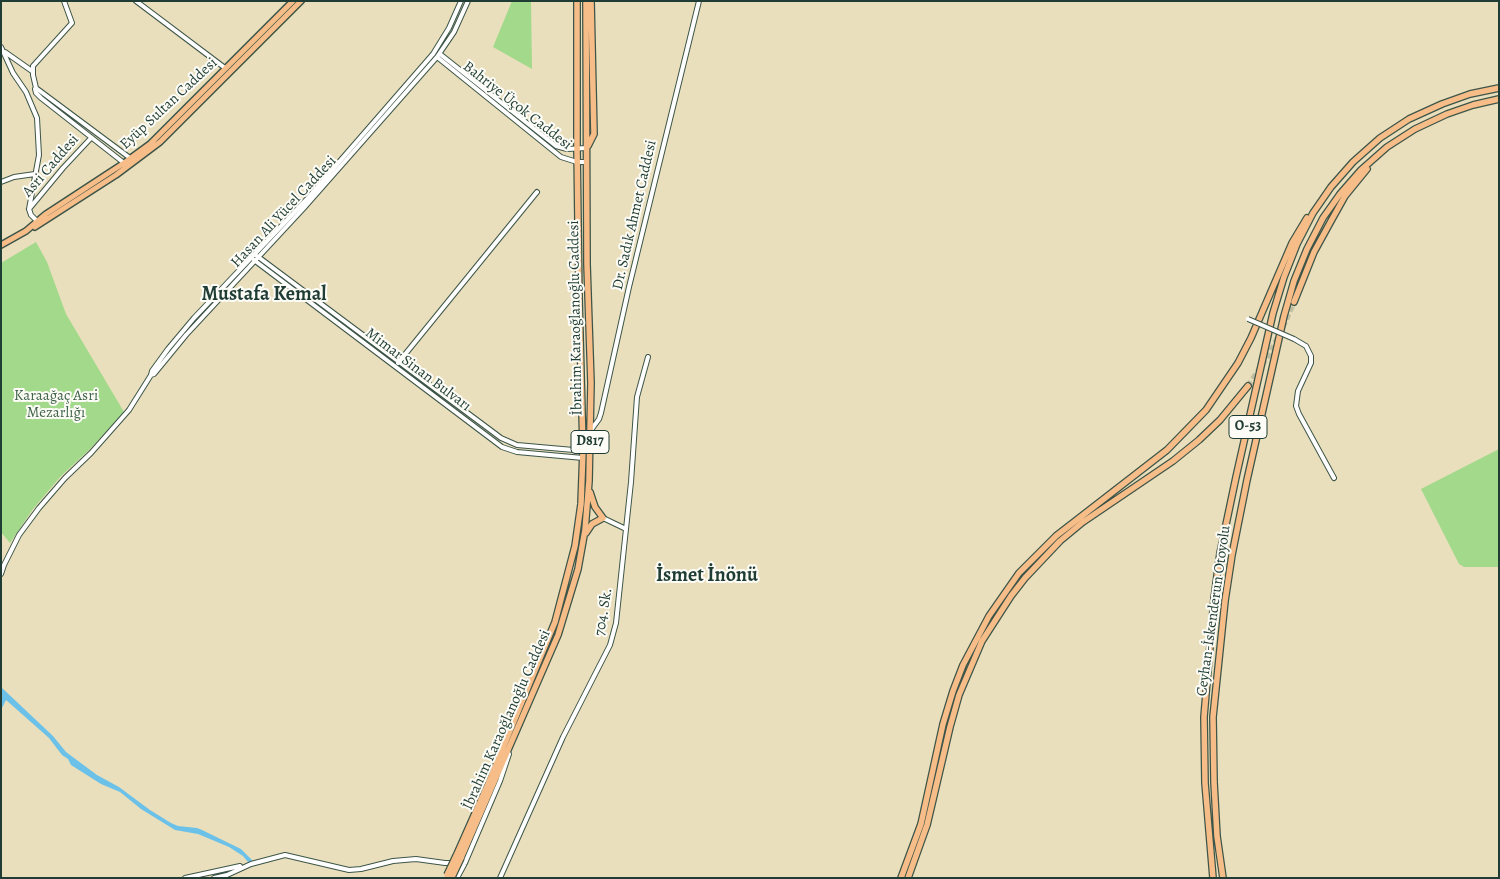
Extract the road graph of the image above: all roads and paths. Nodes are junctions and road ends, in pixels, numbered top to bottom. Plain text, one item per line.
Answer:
1 (64, 1) edge
2 (136, 1) edge
3 (293, 1) edge
4 (301, 1) edge
5 (461, 1) edge
6 (468, 1) edge
7 (578, 1) edge
8 (586, 1) edge
9 (591, 1) edge
10 (699, 1) edge
11 (2, 49) edge
12 (438, 55) junction
13 (225, 68) junction
14 (32, 71) junction
15 (1499, 88) edge
16 (36, 89) junction
17 (26, 92) junction
18 (1499, 99) edge
19 (1415, 129) junction
20 (91, 138) junction
21 (1380, 138) junction
22 (577, 148) junction
23 (587, 148) junction
24 (130, 158) junction
25 (577, 162) junction
26 (587, 162) junction
27 (124, 163) junction
28 (35, 174) junction
29 (1, 182) edge
30 (536, 192) dead end
31 (29, 209) junction
32 (37, 221) junction
33 (26, 231) junction
34 (1, 246) edge
35 (252, 256) junction
36 (259, 256) junction
37 (254, 262) junction
38 (1294, 302) tunnel mouth
39 (1248, 319) dead end
40 (648, 357) dead end
41 (399, 361) junction
42 (395, 367) junction
43 (151, 375) junction
44 (1248, 386) tunnel mouth
45 (590, 432) junction
46 (586, 451) junction
47 (586, 458) junction
48 (1334, 478) dead end
49 (589, 489) junction
50 (603, 518) junction
51 (626, 529) junction
52 (584, 538) junction
53 (1, 574) edge
54 (460, 859) junction
55 (245, 866) junction
56 (450, 877) edge
57 (185, 878) edge
58 (214, 878) edge
59 (458, 878) edge
60 (500, 878) edge
61 (901, 878) edge
62 (908, 878) edge
63 (1214, 878) edge
64 (1223, 878) edge

1 - 14 street
2 - 13 street
3 - 13 main road, Eyüp Sultan Caddesi
4 - 33 main road
5 - 35 street
6 - 12 street, Hasan Ali Yücel Caddesi
7 - 22 highway, İbrahim Karaoğlanoğlu Caddesi / D817
8 - 23 highway, İbrahim Karaoğlanoğlu Caddesi / D817
9 - 23 highway
10 - 45 street, Dr. Sadık Ahmet Caddesi
11 - 14 street
11 - 17 street
12 - 22 street, Bahriye Üçok Caddesi
12 - 25 street, Bahriye Üçok Caddesi
12 - 36 street, Hasan Ali Yücel Caddesi
13 - 24 main road, Eyüp Sultan Caddesi
14 - 16 street
15 - 21 highway, Ceyhan-İskenderun Otoyolu / O-53
16 - 17 street
16 - 20 street
16 - 24 street
17 - 28 street
18 - 19 highway, Ceyhan-İskenderun Otoyolu / O-53
19 - 38 highway
19 - 64 highway, Ceyhan-İskenderun Otoyolu / O-53
20 - 27 street
20 - 31 street, Asri Caddesi
21 - 61 highway
21 - 63 highway, Ceyhan-İskenderun Otoyolu / O-53
22 - 23 street, Bahriye Üçok Caddesi
22 - 25 highway, İbrahim Karaoğlanoğlu Caddesi / D817
23 - 26 highway, İbrahim Karaoğlanoğlu Caddesi / D817
24 - 27 main road, Eyüp Sultan Caddesi
25 - 26 street, Bahriye Üçok Caddesi
25 - 46 highway, İbrahim Karaoğlanoğlu Caddesi / D817
26 - 45 highway, İbrahim Karaoğlanoğlu Caddesi / D817
27 - 32 main road, Eyüp Sultan Caddesi
28 - 29 street
28 - 31 street
30 - 41 street
31 - 32 street
32 - 33 main road, Eyüp Sultan Caddesi
33 - 34 main road, Eyüp Sultan Caddesi
35 - 36 street
35 - 37 street
35 - 43 street
36 - 37 street, Hasan Ali Yücel Caddesi
36 - 41 street
37 - 42 street, Mimar Sinan Bulvarı
37 - 43 street, Hasan Ali Yücel Caddesi
39 - 48 street, bridge
40 - 51 street, 704. Sk.
41 - 42 street
41 - 46 street
42 - 47 street, Mimar Sinan Bulvarı
43 - 53 street, Hasan Ali Yücel Caddesi
44 - 62 highway
45 - 46 highway, İbrahim Karaoğlanoğlu Caddesi / D817
46 - 47 highway, İbrahim Karaoğlanoğlu Caddesi / D817
47 - 49 highway, İbrahim Karaoğlanoğlu Caddesi / D817
47 - 54 highway, İbrahim Karaoğlanoğlu Caddesi / D817
49 - 50 highway
49 - 52 highway, İbrahim Karaoğlanoğlu Caddesi / D817
50 - 51 street
50 - 52 highway
51 - 60 street, 704. Sk.
52 - 54 highway, İbrahim Karaoğlanoğlu Caddesi / D817
54 - 55 street
54 - 56 highway, İbrahim Karaoğlanoğlu Caddesi / D817, bridge
54 - 59 street
55 - 57 street
55 - 58 street

